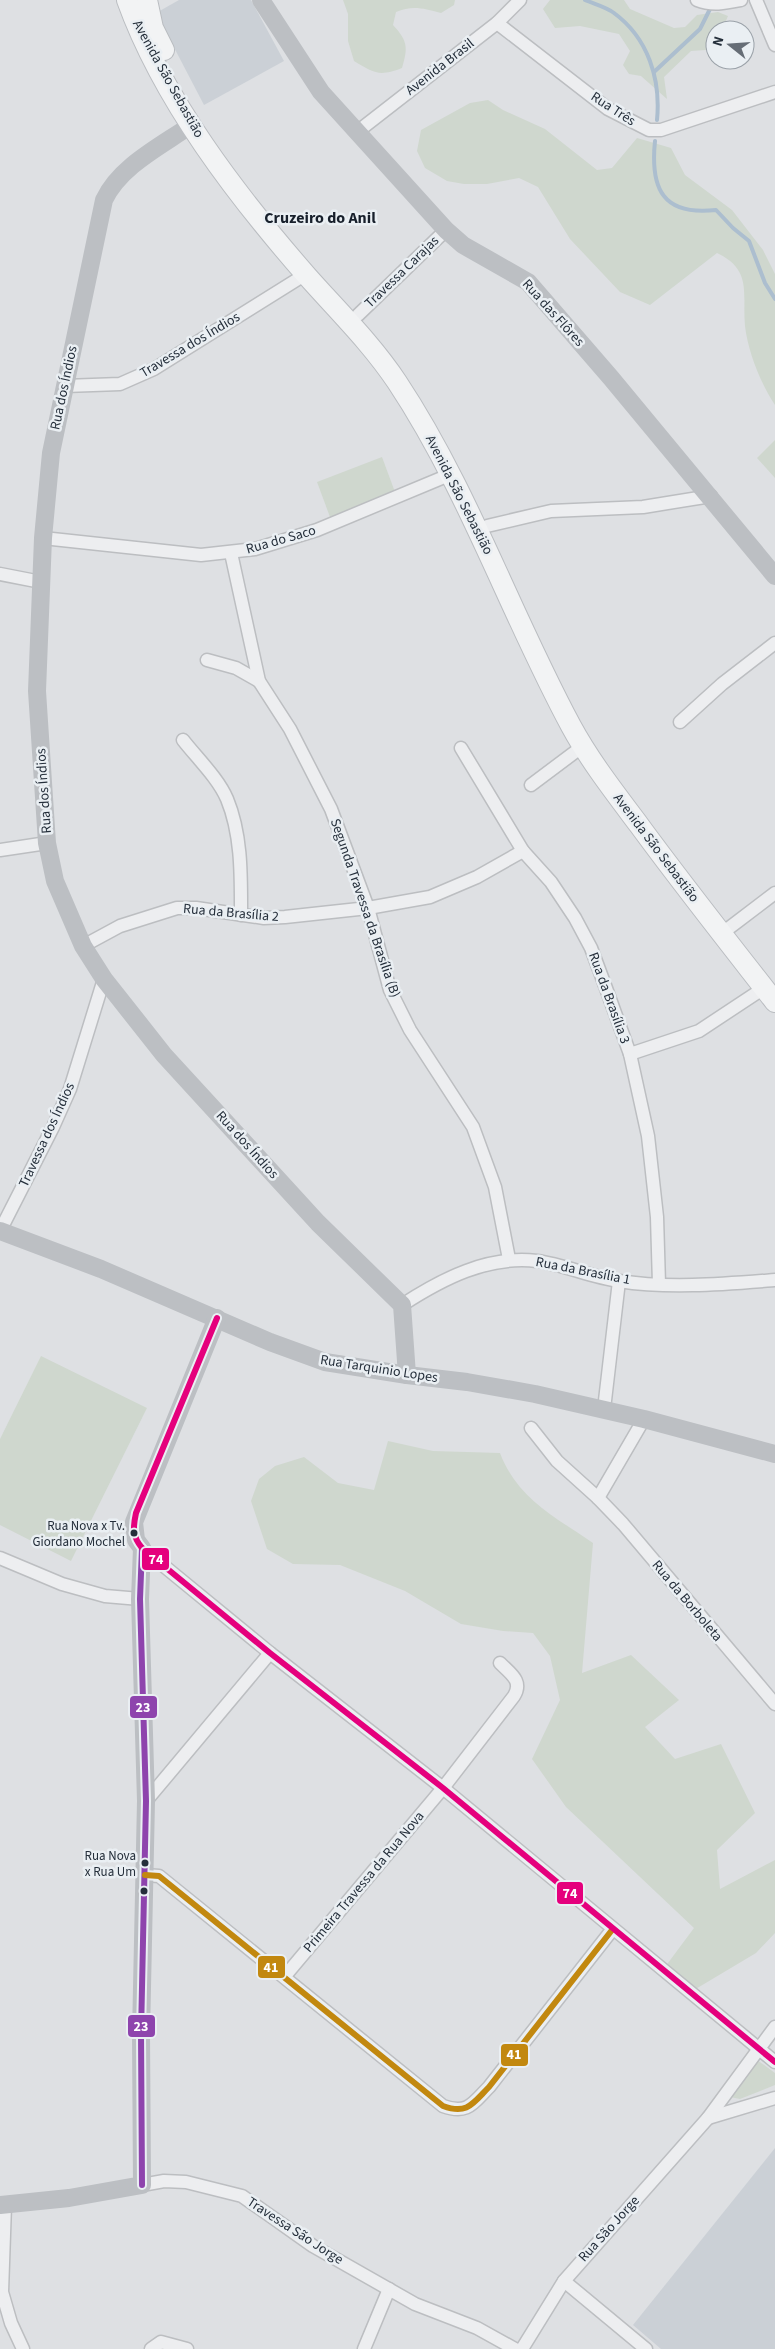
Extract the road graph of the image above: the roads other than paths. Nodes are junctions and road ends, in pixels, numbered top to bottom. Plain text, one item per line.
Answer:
1 (127, 0) edge
2 (147, 0) edge
3 (261, 0) edge
4 (520, 0) edge
5 (741, 0) edge
6 (756, 0) edge
7 (701, 2) edge
8 (497, 23) junction
9 (775, 44) edge
10 (775, 92) edge
11 (191, 125) junction
12 (357, 132) junction
13 (446, 230) junction
14 (306, 274) junction
15 (358, 314) junction
16 (65, 386) junction
17 (449, 475) junction
18 (710, 496) junction
19 (487, 526) junction
20 (44, 538) junction
21 (231, 552) junction
22 (0, 574) edge
23 (775, 576) edge
24 (41, 582) junction
25 (775, 643) edge
26 (207, 660) dead end
27 (259, 681) junction
28 (680, 722) dead end
29 (183, 740) dead end
30 (583, 746) junction
31 (461, 748) dead end
32 (531, 785) dead end
33 (47, 843) junction
34 (0, 850) edge
35 (523, 851) junction
36 (775, 893) edge
37 (368, 908) junction
38 (242, 915) junction
39 (729, 928) junction
40 (83, 946) junction
41 (104, 979) junction
42 (771, 992) edge
43 (630, 1054) junction
44 (0, 1231) edge
45 (508, 1259) junction
46 (775, 1280) edge
47 (619, 1281) junction
48 (659, 1284) junction
49 (402, 1305) junction
50 (217, 1318) junction
51 (407, 1375) junction
52 (604, 1409) junction
53 (644, 1419) junction
54 (531, 1428) dead end
55 (775, 1454) edge
56 (598, 1498) junction
57 (142, 1548) junction
58 (0, 1558) edge
59 (140, 1599) junction
60 (270, 1653) junction
61 (500, 1663) dead end
62 (775, 1704) edge
63 (443, 1788) junction
64 (146, 1801) junction
65 (145, 1875) junction
66 (612, 1930) junction
67 (285, 1976) junction
68 (775, 2027) edge
69 (758, 2049) junction
70 (775, 2062) edge
71 (775, 2098) edge
72 (708, 2118) junction
73 (142, 2185) junction
74 (2, 2205) edge
75 (564, 2281) junction
76 (390, 2290) junction
77 (23, 2349) edge
78 (151, 2349) edge
79 (187, 2349) edge
80 (364, 2349) edge
81 (515, 2349) edge
82 (522, 2349) edge
83 (646, 2349) edge

1 - 11 main road, Avenida São Sebastião
2 - 15 main road, Avenida São Sebastião
3 - 12 street, Rua das Flôres
4 - 8 street, Avenida Brasil
5 - 7 street
6 - 9 street
8 - 10 street, Rua Três
8 - 12 street, Avenida Brasil
11 - 14 main road, Avenida São Sebastião
11 - 16 street, Rua dos Índios
12 - 13 street, Rua das Flôres
13 - 15 street, Travessa Carajas
13 - 18 street, Rua das Flôres
14 - 16 street, Travessa dos Índios
14 - 17 main road, Avenida São Sebastião
15 - 19 main road, Avenida São Sebastião
16 - 20 street, Rua dos Índios
17 - 21 street, Rua do Saco
17 - 30 main road, Avenida São Sebastião
18 - 19 street
18 - 23 street, Rua das Flôres
19 - 39 main road, Avenida São Sebastião
20 - 21 street, Rua do Saco
20 - 24 street, Rua dos Índios
21 - 27 street, Segunda Travessa da Brasília (B)
22 - 24 street
24 - 33 street, Rua dos Índios
25 - 28 street
26 - 27 street
27 - 37 street, Segunda Travessa da Brasília (B)
29 - 38 street
30 - 32 street
30 - 42 main road, Avenida São Sebastião
31 - 35 street, Rua da Brasília 3
33 - 34 street
33 - 40 street, Rua dos Índios
35 - 37 street, Rua da Brasília 2
35 - 43 street, Rua da Brasília 3
36 - 39 street
37 - 38 street, Rua da Brasília 2
37 - 45 street, Segunda Travessa da Brasília (B)
38 - 40 street, Rua da Brasília 2
39 - 42 main road, Avenida São Sebastião
40 - 41 street, Rua dos Índios
41 - 44 street, Travessa dos Índios
41 - 49 street, Rua dos Índios
42 - 43 street
43 - 48 street, Rua da Brasília 3
44 - 50 street, Rua Tarquinio Lopes
45 - 47 street, Rua da Brasília 1
45 - 49 street, Rua da Brasília 1
46 - 48 street, Rua da Brasília 1
47 - 48 street, Rua da Brasília 1
47 - 52 street
49 - 51 street
50 - 51 street, Rua Tarquinio Lopes
50 - 57 street
51 - 52 street, Rua Tarquinio Lopes
52 - 53 street, Rua Tarquinio Lopes
53 - 55 street, Rua Tarquinio Lopes
53 - 56 street
54 - 56 street, Rua da Borboleta
56 - 62 street, Rua da Borboleta
57 - 59 street
57 - 60 street
58 - 59 street
59 - 64 street
60 - 63 street
60 - 64 street
61 - 63 street, Primeira Travessa da Rua Nova
63 - 66 street
63 - 67 street, Primeira Travessa da Rua Nova
64 - 65 street
65 - 67 street
65 - 73 street
66 - 67 street
66 - 69 street
68 - 69 street, Rua São Jorge
69 - 70 street
69 - 72 street, Rua São Jorge
71 - 72 street
72 - 75 street, Rua São Jorge
73 - 74 street, Travessa São Jorge
73 - 76 street, Travessa São Jorge
74 - 77 street
75 - 82 street, Rua São Jorge
75 - 83 street
76 - 80 street
76 - 81 street, Travessa São Jorge
78 - 79 street

